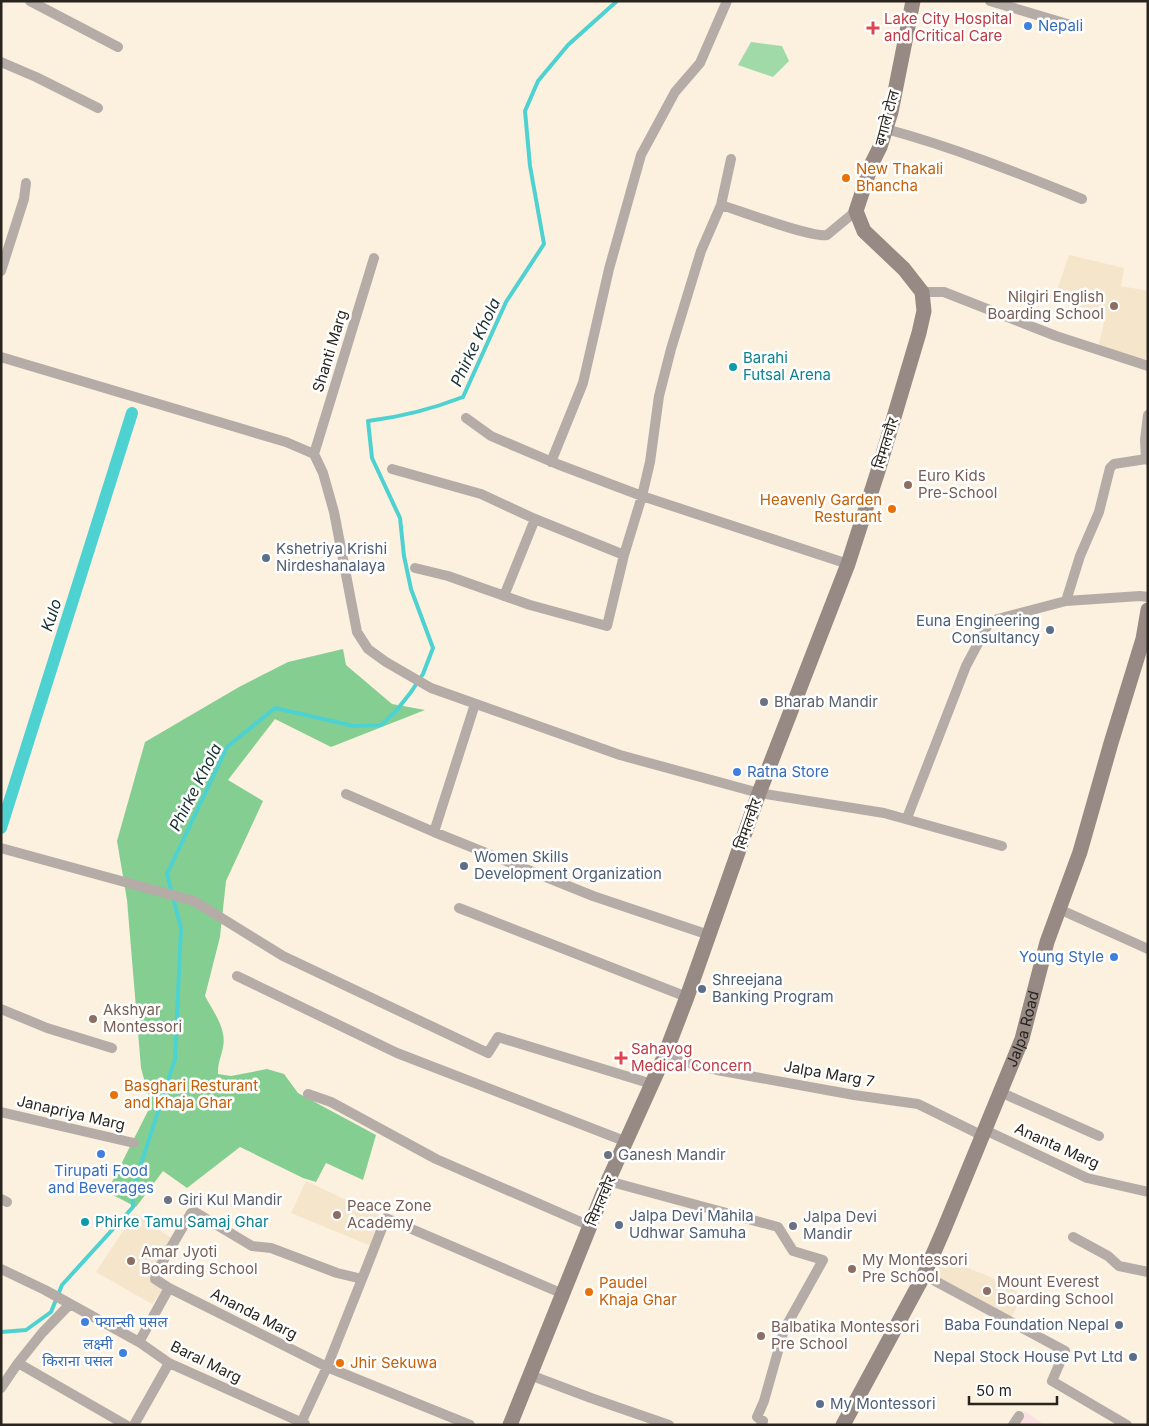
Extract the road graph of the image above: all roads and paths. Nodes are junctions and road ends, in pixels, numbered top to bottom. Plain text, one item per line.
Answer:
1 (30, 1) edge
2 (727, 1) edge
3 (913, 1) edge
4 (990, 1) edge
5 (1074, 26) dead end
6 (118, 47) dead end
7 (1, 62) edge
8 (98, 108) dead end
9 (886, 129) junction
10 (731, 159) dead end
11 (26, 183) dead end
12 (1082, 199) dead end
13 (721, 205) junction
14 (856, 211) junction
15 (374, 258) dead end
16 (1, 270) edge
17 (922, 292) junction
18 (1, 358) edge
19 (1148, 366) edge
20 (1148, 415) edge
21 (466, 418) dead end
22 (314, 454) junction
23 (1147, 460) edge
24 (551, 462) junction
25 (392, 469) dead end
26 (642, 496) junction
27 (535, 519) junction
28 (624, 555) junction
29 (848, 564) junction
30 (415, 568) dead end
31 (504, 596) junction
32 (1148, 597) edge
33 (1066, 601) junction
34 (1148, 610) edge
35 (475, 704) junction
36 (758, 793) junction
37 (346, 794) dead end
38 (907, 818) junction
39 (434, 832) junction
40 (1002, 846) dead end
41 (1, 848) edge
42 (459, 908) dead end
43 (1059, 909) junction
44 (709, 935) junction
45 (1148, 949) edge
46 (237, 976) dead end
47 (687, 997) junction
48 (1, 1010) edge
49 (112, 1048) dead end
50 (664, 1057) junction
51 (652, 1084) junction
52 (1000, 1092) junction
53 (308, 1094) dead end
54 (1, 1112) edge
55 (984, 1133) junction
56 (1099, 1136) dead end
57 (627, 1142) junction
58 (134, 1143) dead end
59 (608, 1181) junction
60 (1148, 1192) edge
61 (590, 1226) junction
62 (1073, 1237) dead end
63 (1, 1268) edge
64 (1148, 1272) edge
65 (924, 1275) junction
66 (362, 1279) junction
67 (169, 1288) junction
68 (563, 1294) junction
69 (70, 1304) junction
70 (139, 1342) junction
71 (18, 1363) junction
72 (169, 1363) junction
73 (326, 1367) junction
74 (530, 1374) junction
75 (1, 1388) edge
76 (303, 1424) edge
77 (126, 1425) edge
78 (134, 1425) edge
79 (470, 1425) edge
80 (510, 1425) edge
81 (669, 1425) edge
82 (761, 1425) edge
83 (843, 1425) edge
84 (1127, 1425) edge

1 - 6 street
2 - 24 street
3 - 9 main road, बगाले टोल
4 - 5 street
7 - 8 street
9 - 12 street
9 - 14 main road, बगाले टोल
10 - 13 street
11 - 16 street
13 - 14 street
13 - 26 street
14 - 17 main road
15 - 22 street, Shanti Marg
17 - 19 street
17 - 29 main road, सिमलचौर
18 - 22 street
20 - 23 street
21 - 24 street
22 - 35 street
23 - 33 street
24 - 26 street
25 - 27 street
26 - 28 street
26 - 29 street
27 - 28 street
27 - 31 street
28 - 31 street
29 - 36 main road, सिमलचौर
30 - 31 street
32 - 33 street
33 - 38 street
34 - 43 main road, Jalpa Road
35 - 36 street
35 - 39 street
36 - 38 street
36 - 44 main road, सिमलचौर
37 - 39 street
38 - 40 street
39 - 44 street
41 - 51 street
42 - 47 street
43 - 45 street
43 - 52 main road, Jalpa Road
44 - 47 main road, सिमलचौर
46 - 57 street
47 - 50 main road, सिमलचौर
48 - 49 street
50 - 51 main road, सिमलचौर
50 - 55 street, Jalpa Marg 7
51 - 57 main road, सिमलचौर
52 - 55 main road, Jalpa Road
52 - 56 street
53 - 61 street
54 - 58 street, Janapriya Marg
55 - 60 street, Ananta Marg
55 - 65 main road, Jalpa Road
57 - 59 main road, सिमलचौर
59 - 61 main road, सिमलचौर
59 - 82 street
61 - 68 main road, सिमलचौर
62 - 64 street
63 - 69 street, Baral Marg
65 - 83 main road, Jalpa Road
65 - 84 street
66 - 67 street, Ananda Marg
66 - 68 street
66 - 73 street
67 - 70 street
67 - 73 street, Ananda Marg
68 - 74 main road, सिमलचौर
69 - 70 street, Baral Marg
69 - 71 street
70 - 72 street, Baral Marg
71 - 75 street
71 - 77 street
72 - 76 street, Baral Marg
72 - 78 street
73 - 76 street
73 - 79 street, Ananda Marg
74 - 80 main road, सिमलचौर
74 - 81 street

